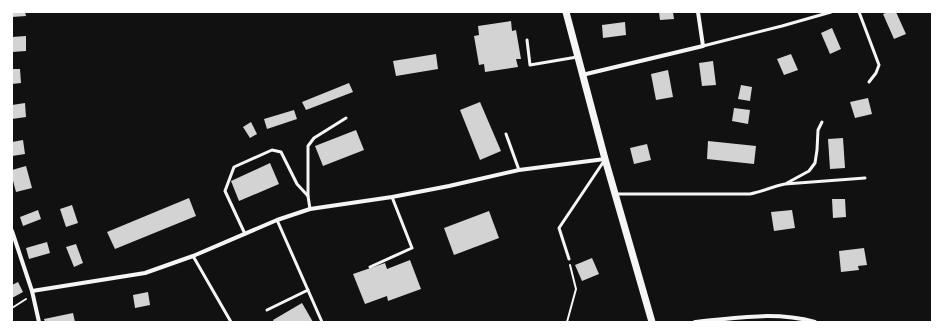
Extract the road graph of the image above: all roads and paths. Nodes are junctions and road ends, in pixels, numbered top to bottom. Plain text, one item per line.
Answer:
1 (566, 12) edge
2 (698, 12) edge
3 (831, 12) edge
4 (859, 12) edge
5 (527, 40) dead end
6 (703, 46) junction
7 (577, 57) junction
8 (582, 75) junction
9 (869, 82) dead end
10 (346, 118) dead end
11 (822, 122) dead end
12 (506, 134) dead end
13 (605, 159) junction
14 (519, 170) junction
15 (865, 178) dead end
16 (785, 184) junction
17 (616, 194) junction
18 (308, 196) junction
19 (392, 197) junction
20 (310, 209) junction
21 (276, 220) junction
22 (12, 231) edge
23 (245, 234) junction
24 (193, 256) junction
25 (569, 259) joint
26 (370, 267) dead end
27 (308, 290) junction
28 (32, 293) junction
29 (12, 308) edge
30 (267, 310) dead end
31 (40, 322) edge
32 (232, 322) edge
33 (322, 322) edge
34 (566, 322) edge
35 (652, 322) edge
36 (695, 322) edge
37 (815, 322) edge

1 - 7 street
2 - 6 street
3 - 6 lane
4 - 9 lane
5 - 7 lane
6 - 8 street
7 - 8 street
8 - 13 street
10 - 18 lane
11 - 16 lane
12 - 14 lane
13 - 14 street
13 - 17 street
13 - 25 lane
14 - 19 street
15 - 16 lane
16 - 17 lane
17 - 35 street
18 - 20 lane
18 - 23 lane
19 - 20 street
19 - 26 lane
20 - 21 street
21 - 23 street
21 - 27 lane
22 - 28 street
23 - 24 street
24 - 28 street
24 - 32 lane
25 - 34 path
27 - 30 lane
27 - 33 lane
28 - 29 path
28 - 31 street
36 - 37 street

